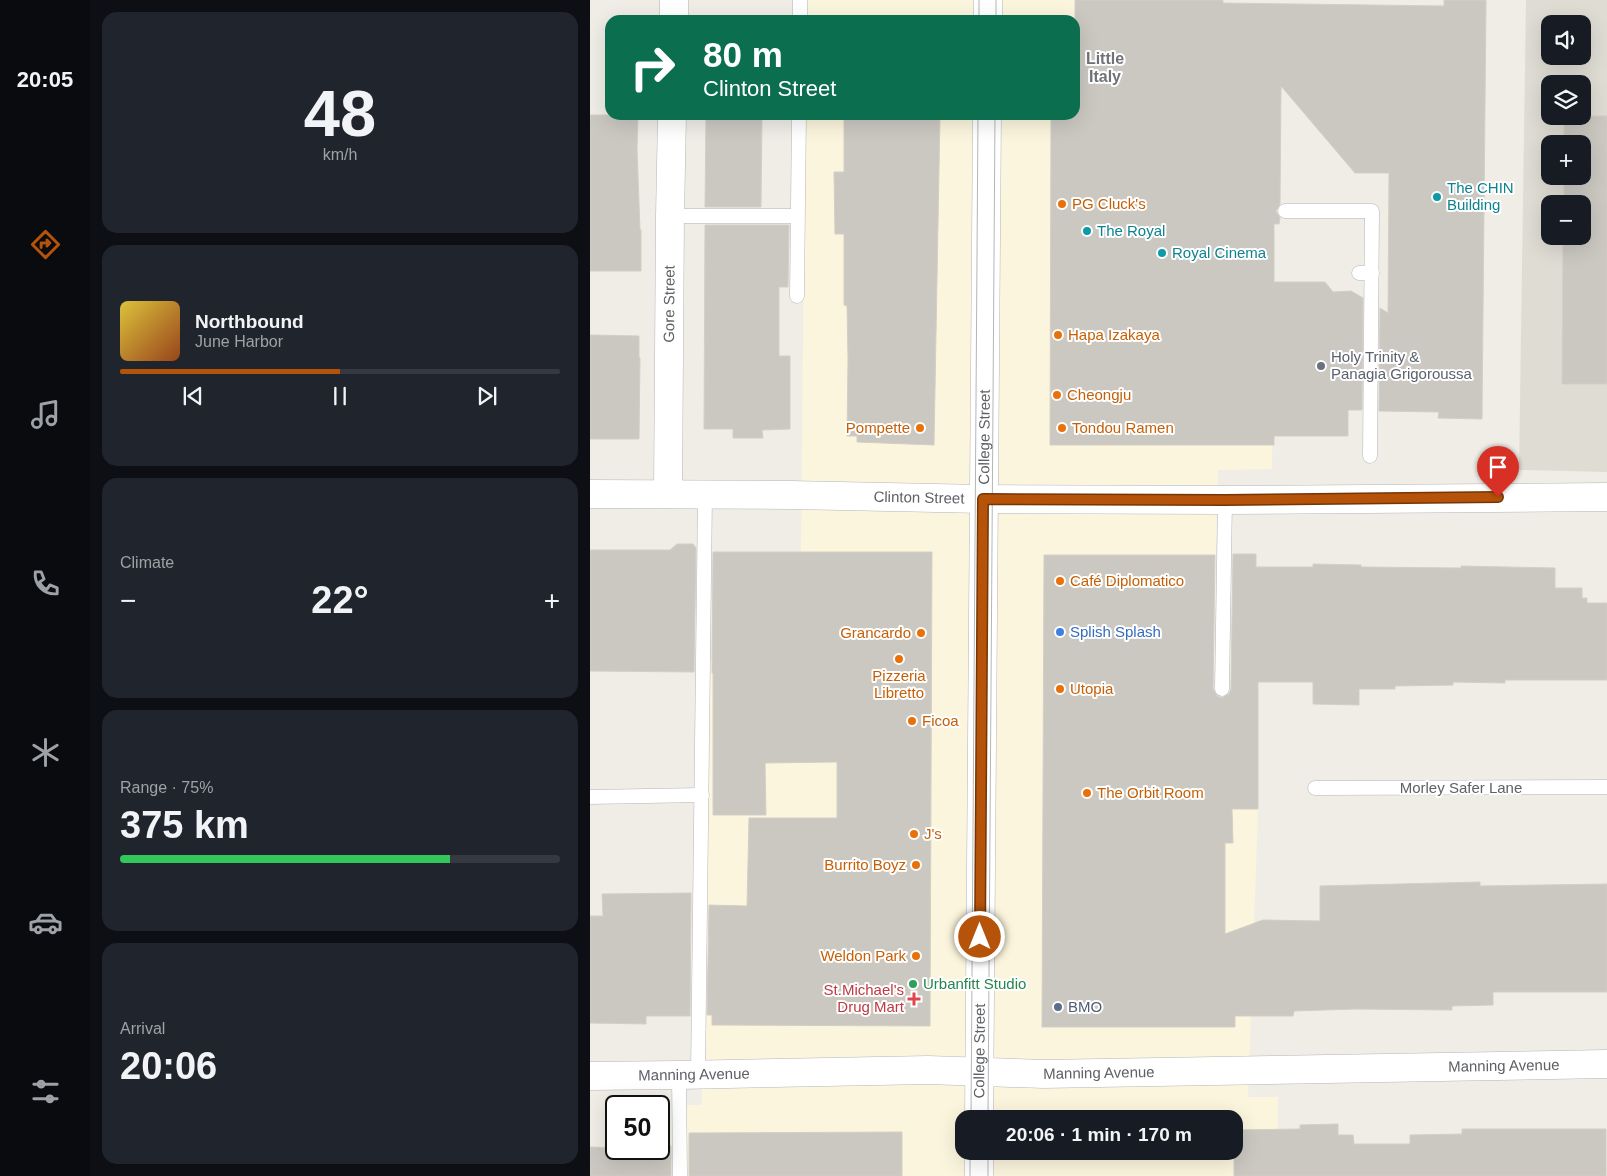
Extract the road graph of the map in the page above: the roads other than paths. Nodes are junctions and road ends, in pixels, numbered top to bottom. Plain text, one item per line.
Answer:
1 (674, 0) edge
2 (800, 0) edge
3 (988, 0) edge
4 (674, 15) edge
5 (800, 15) edge
6 (988, 15) edge
7 (672, 120) edge
8 (799, 120) edge
9 (987, 120) edge
10 (1285, 211) dead end
11 (670, 216) junction
12 (797, 216) junction
13 (797, 296) dead end
14 (1370, 456) dead end
15 (590, 494) edge
16 (668, 494) junction
17 (705, 495) junction
18 (1607, 497) edge
19 (983, 499) junction
20 (1225, 500) junction
21 (1222, 689) dead end
22 (1607, 786) edge
23 (1315, 788) dead end
24 (702, 795) junction
25 (590, 797) edge
26 (1607, 1064) edge
27 (979, 1071) junction
28 (689, 1075) junction
29 (590, 1076) edge
30 (979, 1110) edge
31 (979, 1160) edge
32 (680, 1176) edge
33 (979, 1176) edge

1 - 4 street
2 - 5 lane
3 - 6 street
7 - 11 street, Gore Street
8 - 12 lane
9 - 19 street, College Street
10 - 14 lane
11 - 12 lane
11 - 16 street, Gore Street
12 - 13 lane
15 - 16 street, Clinton Street
16 - 17 street, Clinton Street
17 - 19 street, Clinton Street
17 - 24 lane
18 - 20 street, Clinton Street
19 - 20 street, Clinton Street
19 - 27 street, College Street
20 - 21 lane
22 - 23 lane, Morley Safer Lane
24 - 25 lane
24 - 28 lane
26 - 27 street, Manning Avenue
27 - 28 street, Manning Avenue
27 - 30 street, College Street
28 - 29 street, Manning Avenue
28 - 32 lane
31 - 33 street

